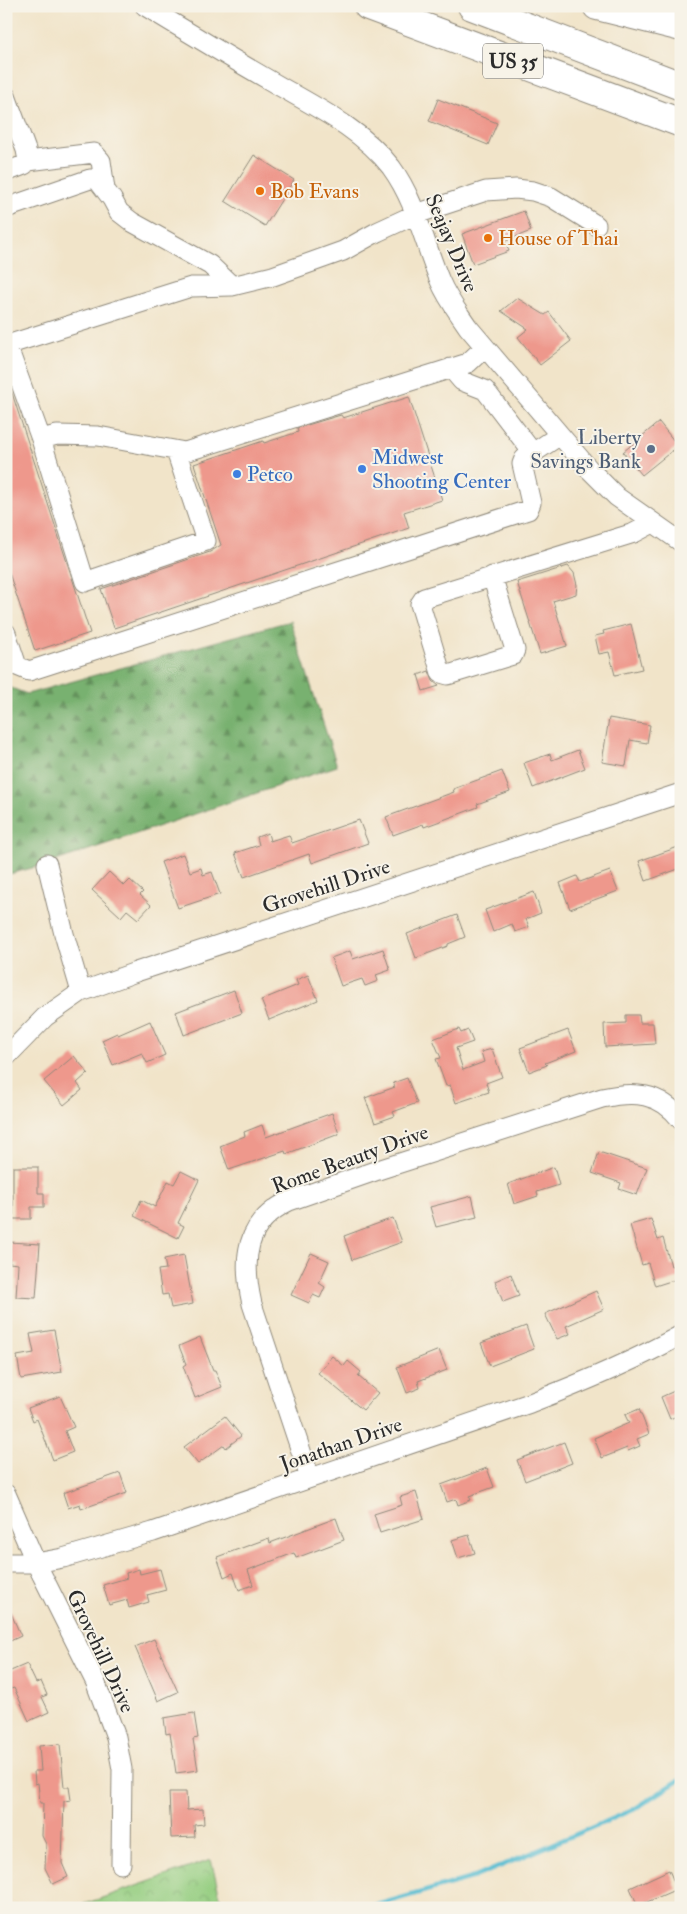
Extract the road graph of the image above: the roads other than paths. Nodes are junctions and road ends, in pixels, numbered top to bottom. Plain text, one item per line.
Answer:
1 (145, 6) edge
2 (368, 6) edge
3 (472, 6) edge
4 (597, 6) edge
5 (635, 17) junction
6 (681, 22) edge
7 (681, 28) edge
8 (681, 86) edge
9 (6, 96) edge
10 (681, 123) edge
11 (28, 160) junction
12 (6, 172) edge
13 (105, 189) junction
14 (6, 208) edge
15 (416, 214) junction
16 (596, 225) dead end
17 (232, 286) junction
18 (6, 345) edge
19 (485, 347) junction
20 (451, 368) junction
21 (560, 435) junction
22 (41, 440) junction
23 (176, 451) junction
24 (533, 453) junction
25 (653, 523) junction
26 (681, 542) edge
27 (492, 576) junction
28 (6, 633) edge
29 (681, 793) edge
30 (47, 864) dead end
31 (81, 992) junction
32 (6, 1057) edge
33 (681, 1120) edge
34 (681, 1336) edge
35 (310, 1478) junction
36 (6, 1494) edge
37 (6, 1563) edge
38 (36, 1564) junction
39 (122, 1864) dead end

1 - 15 street, Seajay Drive
2 - 10 highway, US 35
3 - 8 highway, US 35
4 - 5 highway
5 - 6 highway
5 - 7 highway
9 - 11 street
11 - 12 street
11 - 13 street
13 - 14 street
13 - 17 street
15 - 16 street
15 - 17 street
15 - 19 street, Seajay Drive
17 - 18 street
18 - 22 street
19 - 20 street
19 - 21 street, Seajay Drive
20 - 23 street
20 - 24 street
21 - 24 street
21 - 25 street, Seajay Drive
22 - 23 street
22 - 23 street
24 - 28 street
25 - 26 street, Seajay Drive
25 - 27 street
27 - 27 street
29 - 31 street, Grovehill Drive
30 - 31 street
31 - 32 street, Grovehill Drive
33 - 35 street, Rome Beauty Drive
34 - 35 street, Jonathan Drive
35 - 38 street, Jonathan Drive
36 - 38 street, Grovehill Drive
37 - 38 street, Jonathan Drive
38 - 39 street, Grovehill Drive

